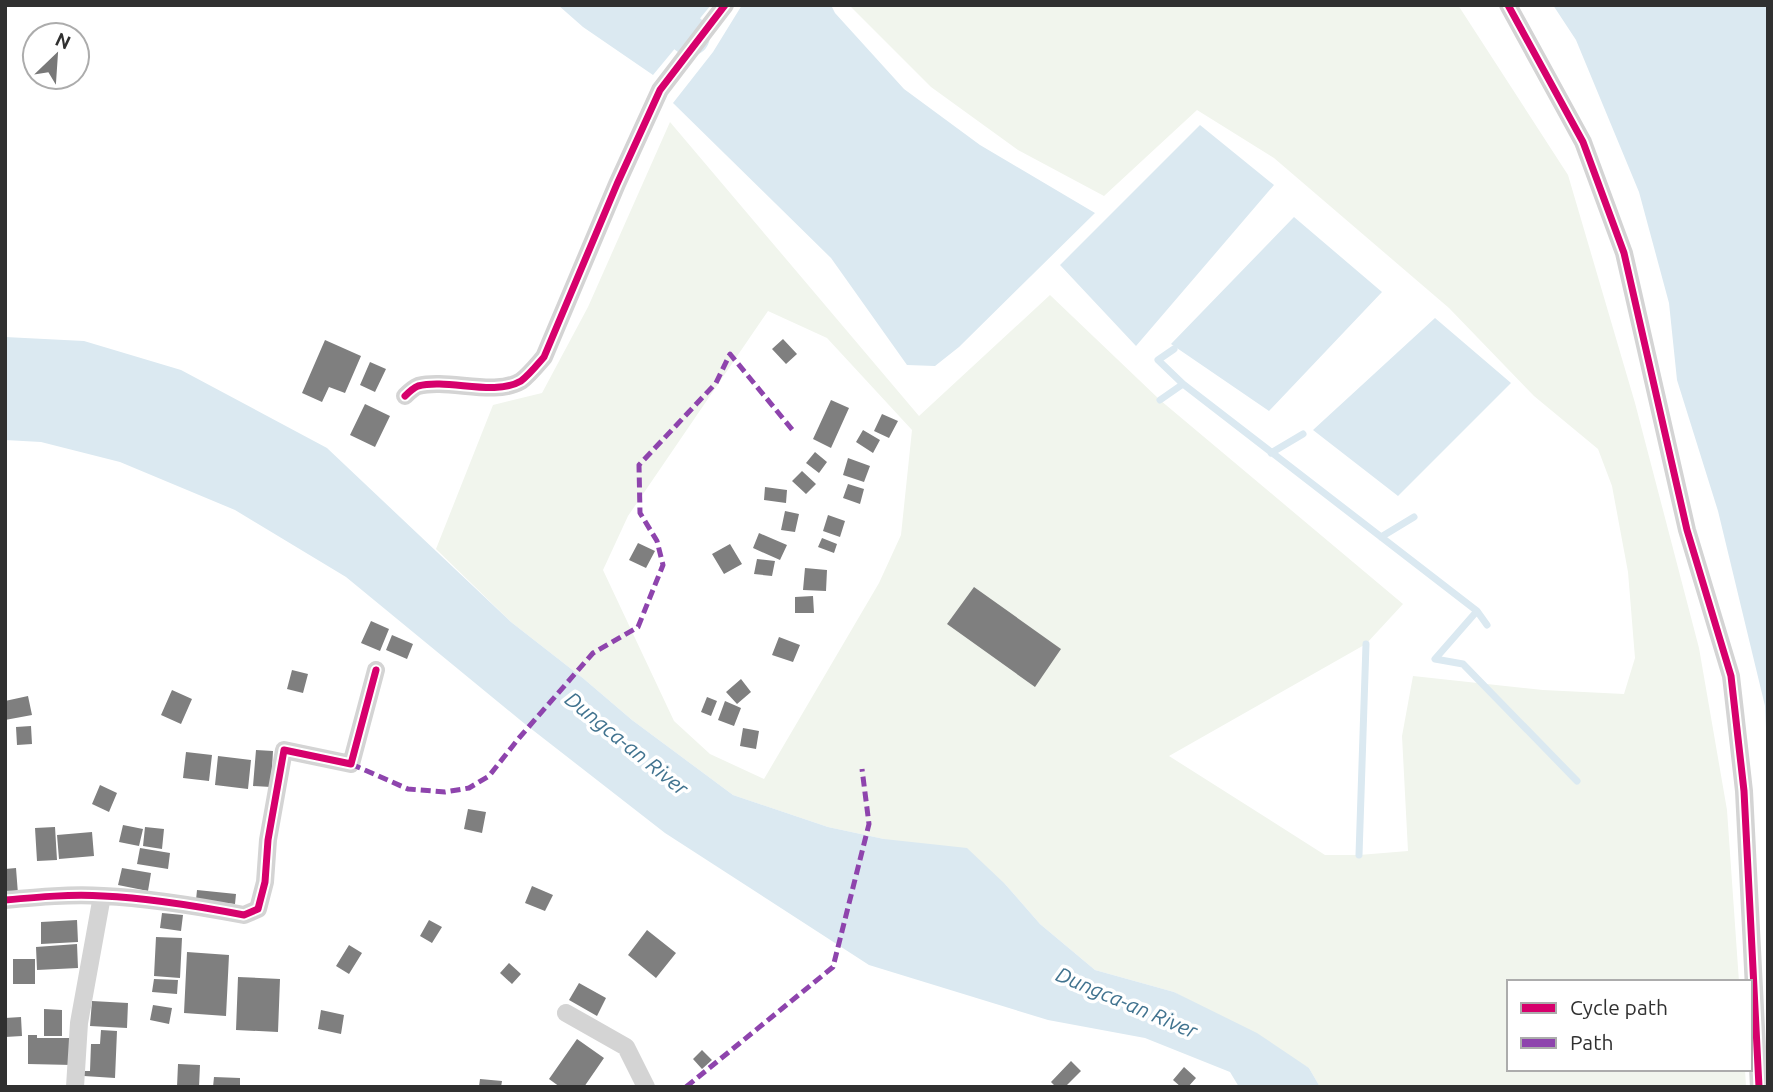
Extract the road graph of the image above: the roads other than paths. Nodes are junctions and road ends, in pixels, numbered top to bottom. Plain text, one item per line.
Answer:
1 (725, 5) edge
2 (1508, 5) edge
3 (405, 396) dead end
4 (376, 670) dead end
5 (102, 895) junction
6 (5, 900) edge
7 (566, 1013) dead end
8 (75, 1087) edge
9 (646, 1087) edge
10 (1759, 1087) edge

1 - 3 street
2 - 10 street
4 - 5 street
5 - 6 street
5 - 8 street
7 - 9 street

